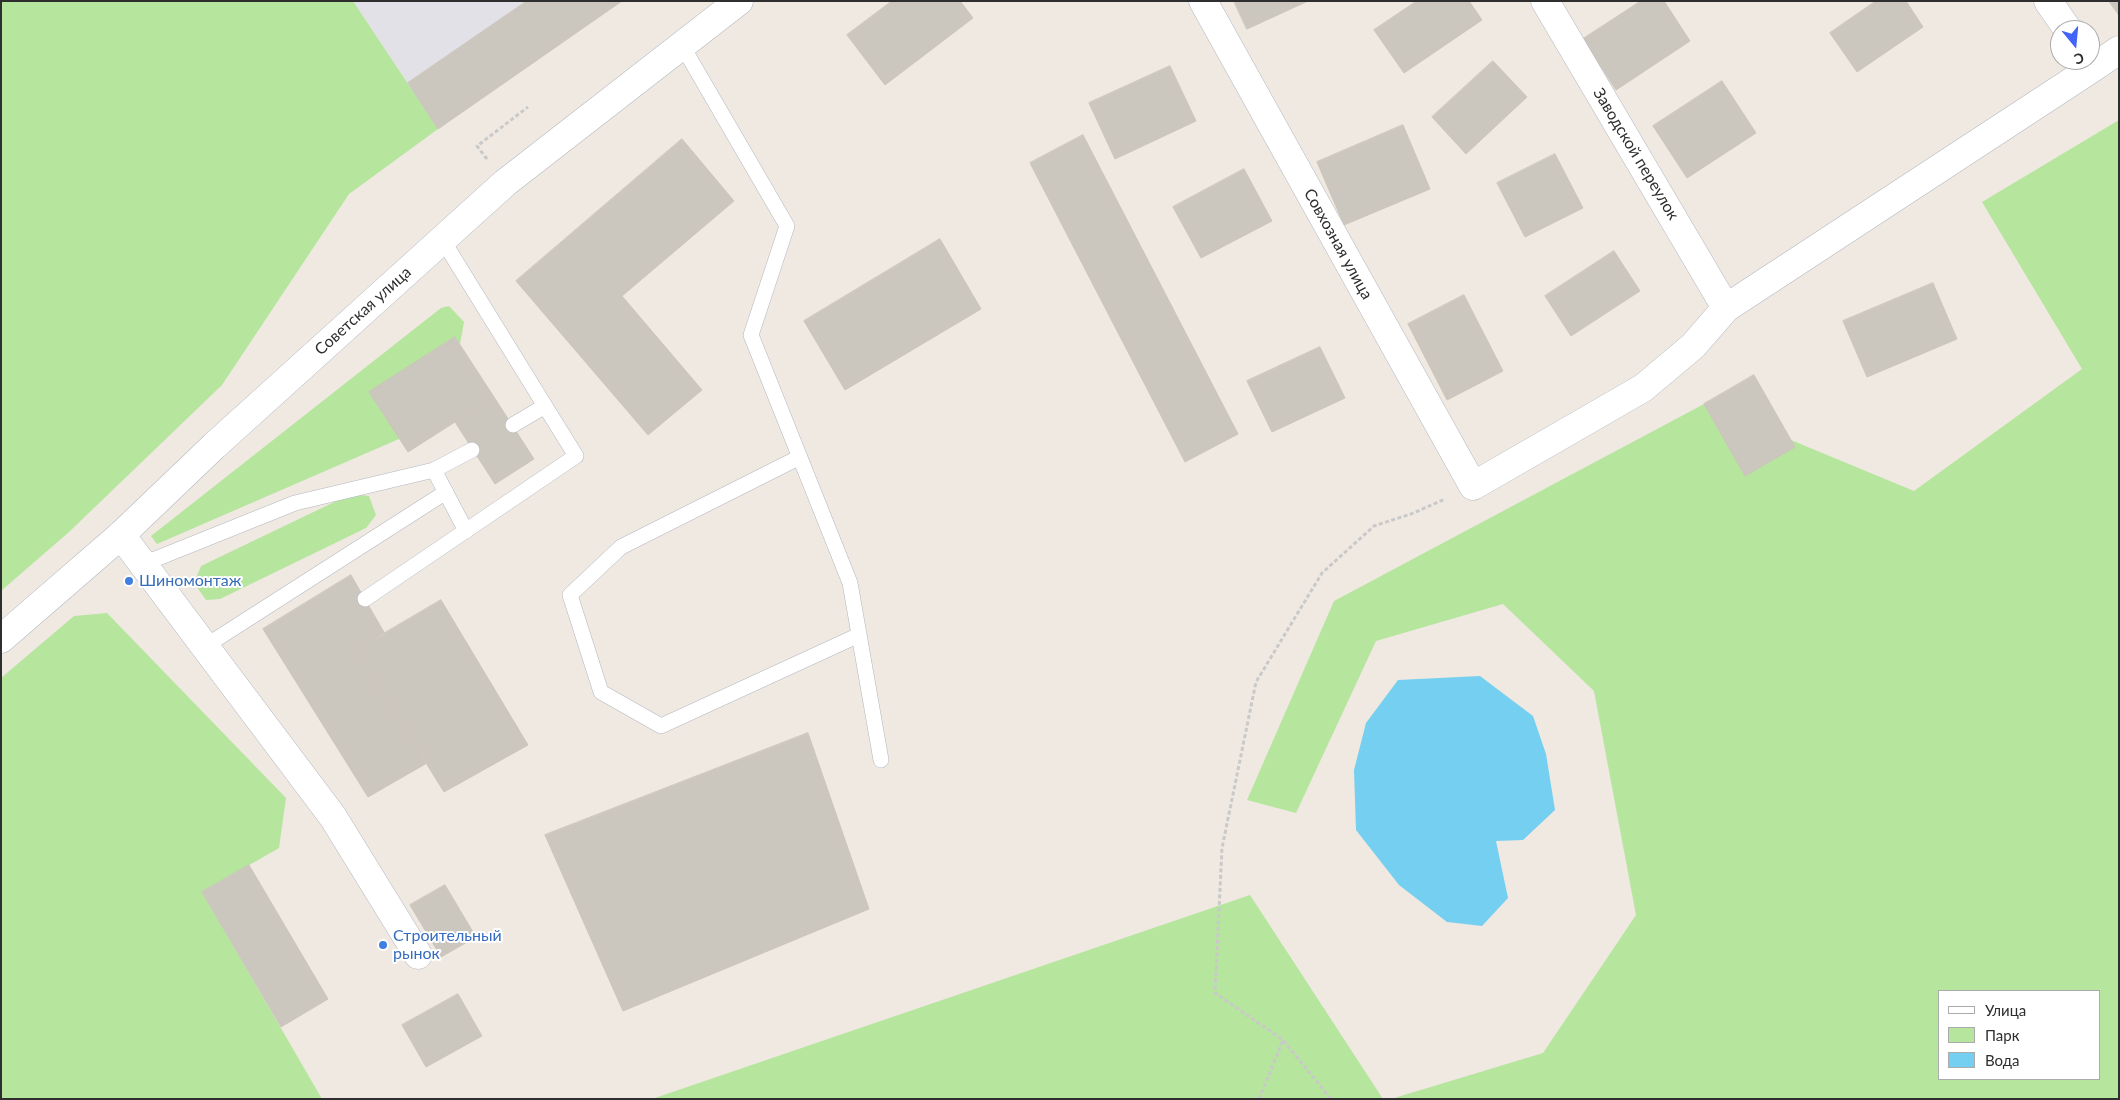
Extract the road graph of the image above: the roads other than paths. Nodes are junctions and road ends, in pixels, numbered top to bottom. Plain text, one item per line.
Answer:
1 (739, 1) edge
2 (1203, 1) edge
3 (1545, 1) edge
4 (2048, 1) edge
5 (2061, 20) edge
6 (683, 47) junction
7 (2119, 50) edge
8 (2100, 60) edge
9 (2083, 70) edge
10 (442, 239) junction
11 (1726, 308) junction
12 (545, 406) junction
13 (513, 426) dead end
14 (472, 450) dead end
15 (800, 456) junction
16 (434, 470) junction
17 (446, 492) junction
18 (466, 531) junction
19 (121, 535) junction
20 (143, 564) junction
21 (365, 599) dead end
22 (859, 635) junction
23 (1, 639) edge
24 (204, 647) junction
25 (881, 760) dead end
26 (418, 955) dead end

1 - 6 street, Советская улица
2 - 11 street, Совхозная улица
3 - 11 street, Заводской переулок
4 - 5 street
6 - 10 street, Советская улица
6 - 15 lane
7 - 8 street
9 - 11 street
10 - 12 lane
10 - 19 street, Советская улица
12 - 13 lane
12 - 18 lane
14 - 16 lane
15 - 22 lane
15 - 22 lane
16 - 17 lane
16 - 20 lane
17 - 18 lane
17 - 24 lane
18 - 21 lane
19 - 20 street
19 - 23 street, Советская улица
20 - 24 street
22 - 25 lane
24 - 26 street

